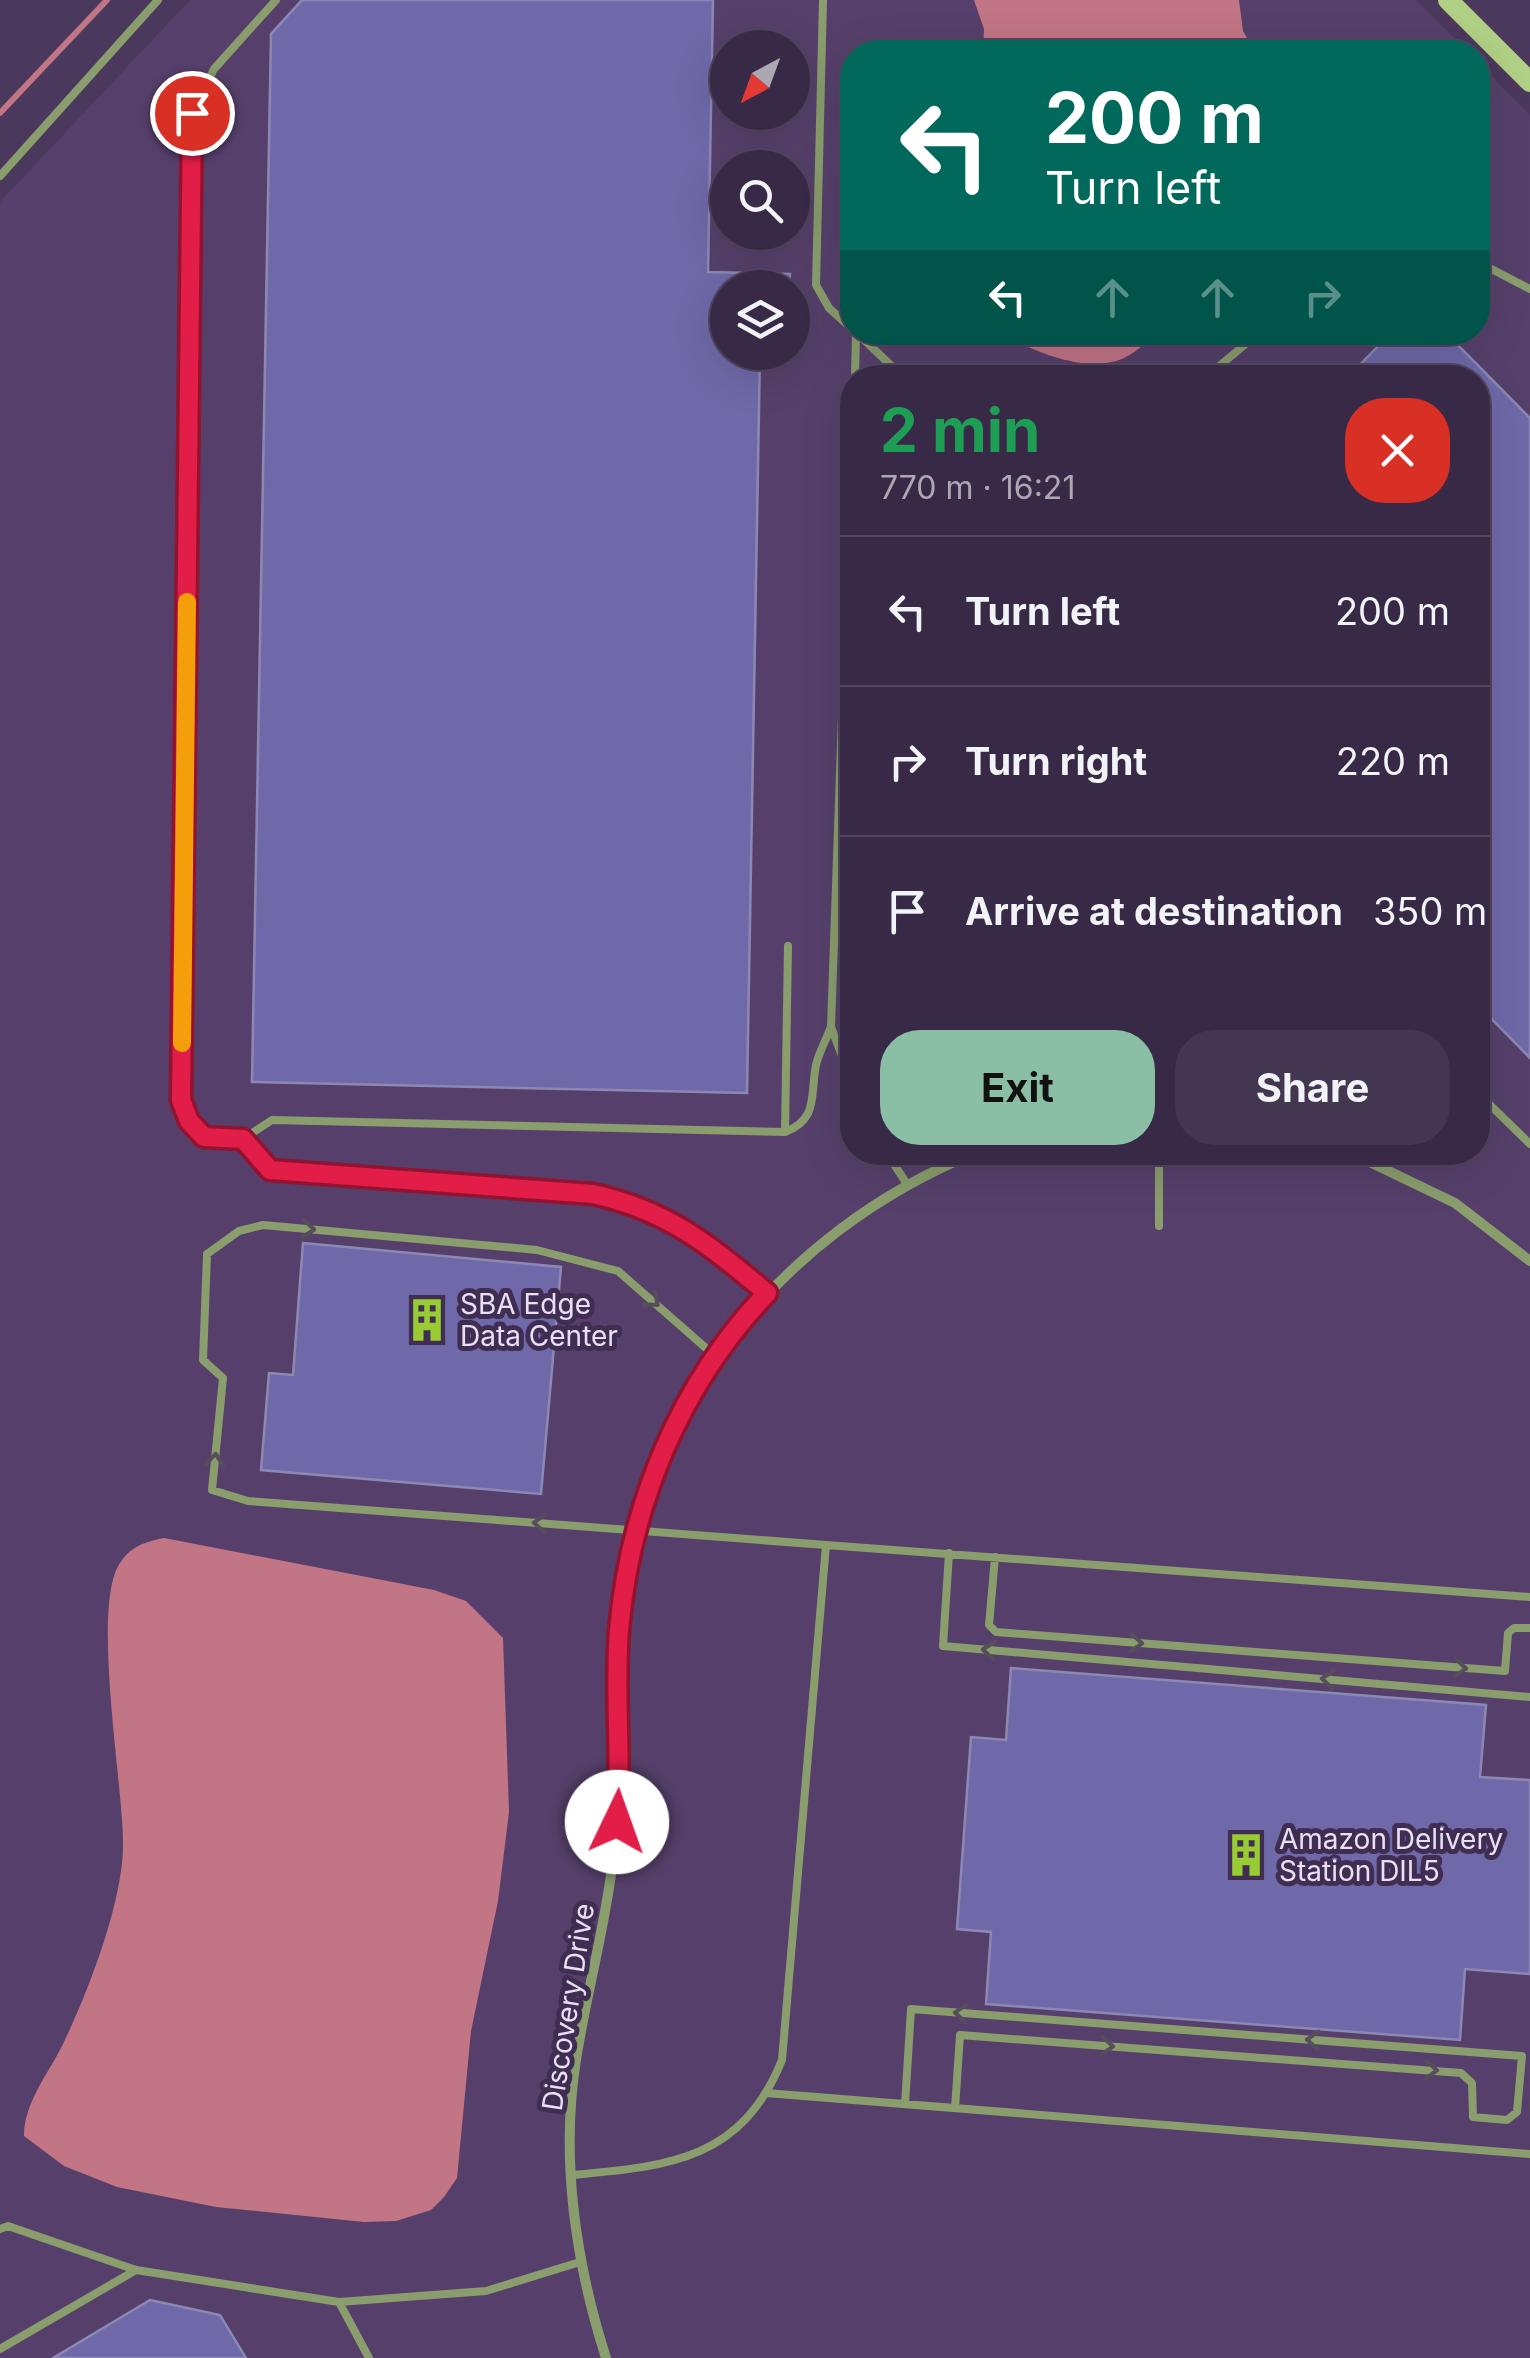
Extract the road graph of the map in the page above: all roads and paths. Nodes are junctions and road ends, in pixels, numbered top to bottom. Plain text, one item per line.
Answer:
1 (158, 0) edge
2 (276, 0) edge
3 (823, 0) edge
4 (1448, 0) edge
5 (1488, 40) edge
6 (1490, 42) edge
7 (1530, 82) edge
8 (0, 176) edge
9 (1490, 268) edge
10 (1530, 289) edge
11 (840, 318) edge
12 (869, 345) edge
13 (1244, 345) edge
14 (890, 365) edge
15 (1221, 365) edge
16 (840, 774) edge
17 (788, 946) dead end
18 (831, 1028) junction
19 (840, 1051) edge
20 (1490, 1106) edge
21 (785, 1132) junction
22 (243, 1139) junction
23 (1530, 1144) edge
24 (894, 1165) edge
25 (948, 1165) edge
26 (1158, 1165) edge
27 (1377, 1165) edge
28 (906, 1184) junction
29 (1159, 1226) dead end
30 (1530, 1260) edge
31 (767, 1293) junction
32 (715, 1356) junction
33 (637, 1528) junction
34 (826, 1545) junction
35 (948, 1553) junction
36 (995, 1557) junction
37 (1530, 1597) edge
38 (1530, 1628) edge
39 (1530, 1696) edge
40 (766, 2093) junction
41 (904, 2104) junction
42 (954, 2108) junction
43 (1530, 2154) edge
44 (573, 2175) junction
45 (0, 2229) edge
46 (580, 2262) junction
47 (136, 2270) junction
48 (338, 2302) junction
49 (0, 2349) edge
50 (369, 2358) edge
51 (606, 2358) edge

1 - 8 lane
2 - 22 lane
3 - 11 lane
4 - 5 main road
6 - 7 main road
9 - 10 lane
12 - 14 lane
13 - 15 lane
16 - 18 lane
17 - 21 lane
18 - 19 lane
18 - 21 lane
20 - 23 lane
21 - 22 lane
22 - 31 lane
24 - 28 lane
25 - 28 street, Discovery Drive
26 - 29 lane
27 - 30 street
28 - 31 street, Discovery Drive
31 - 32 street, Discovery Drive
32 - 33 street, Discovery Drive
33 -> 32 lane
33 - 34 lane
33 - 44 street, Discovery Drive
34 - 35 lane
34 - 40 lane
35 - 36 lane
39 -> 35 lane
36 - 37 lane
36 -> 38 lane
40 - 41 lane
40 - 44 lane
41 - 42 lane
42 -> 41 lane
42 - 43 lane
44 - 46 street, Discovery Drive
45 - 47 lane
46 - 48 lane
46 - 51 street, Discovery Drive
47 - 48 lane
47 - 49 lane
48 - 50 lane

